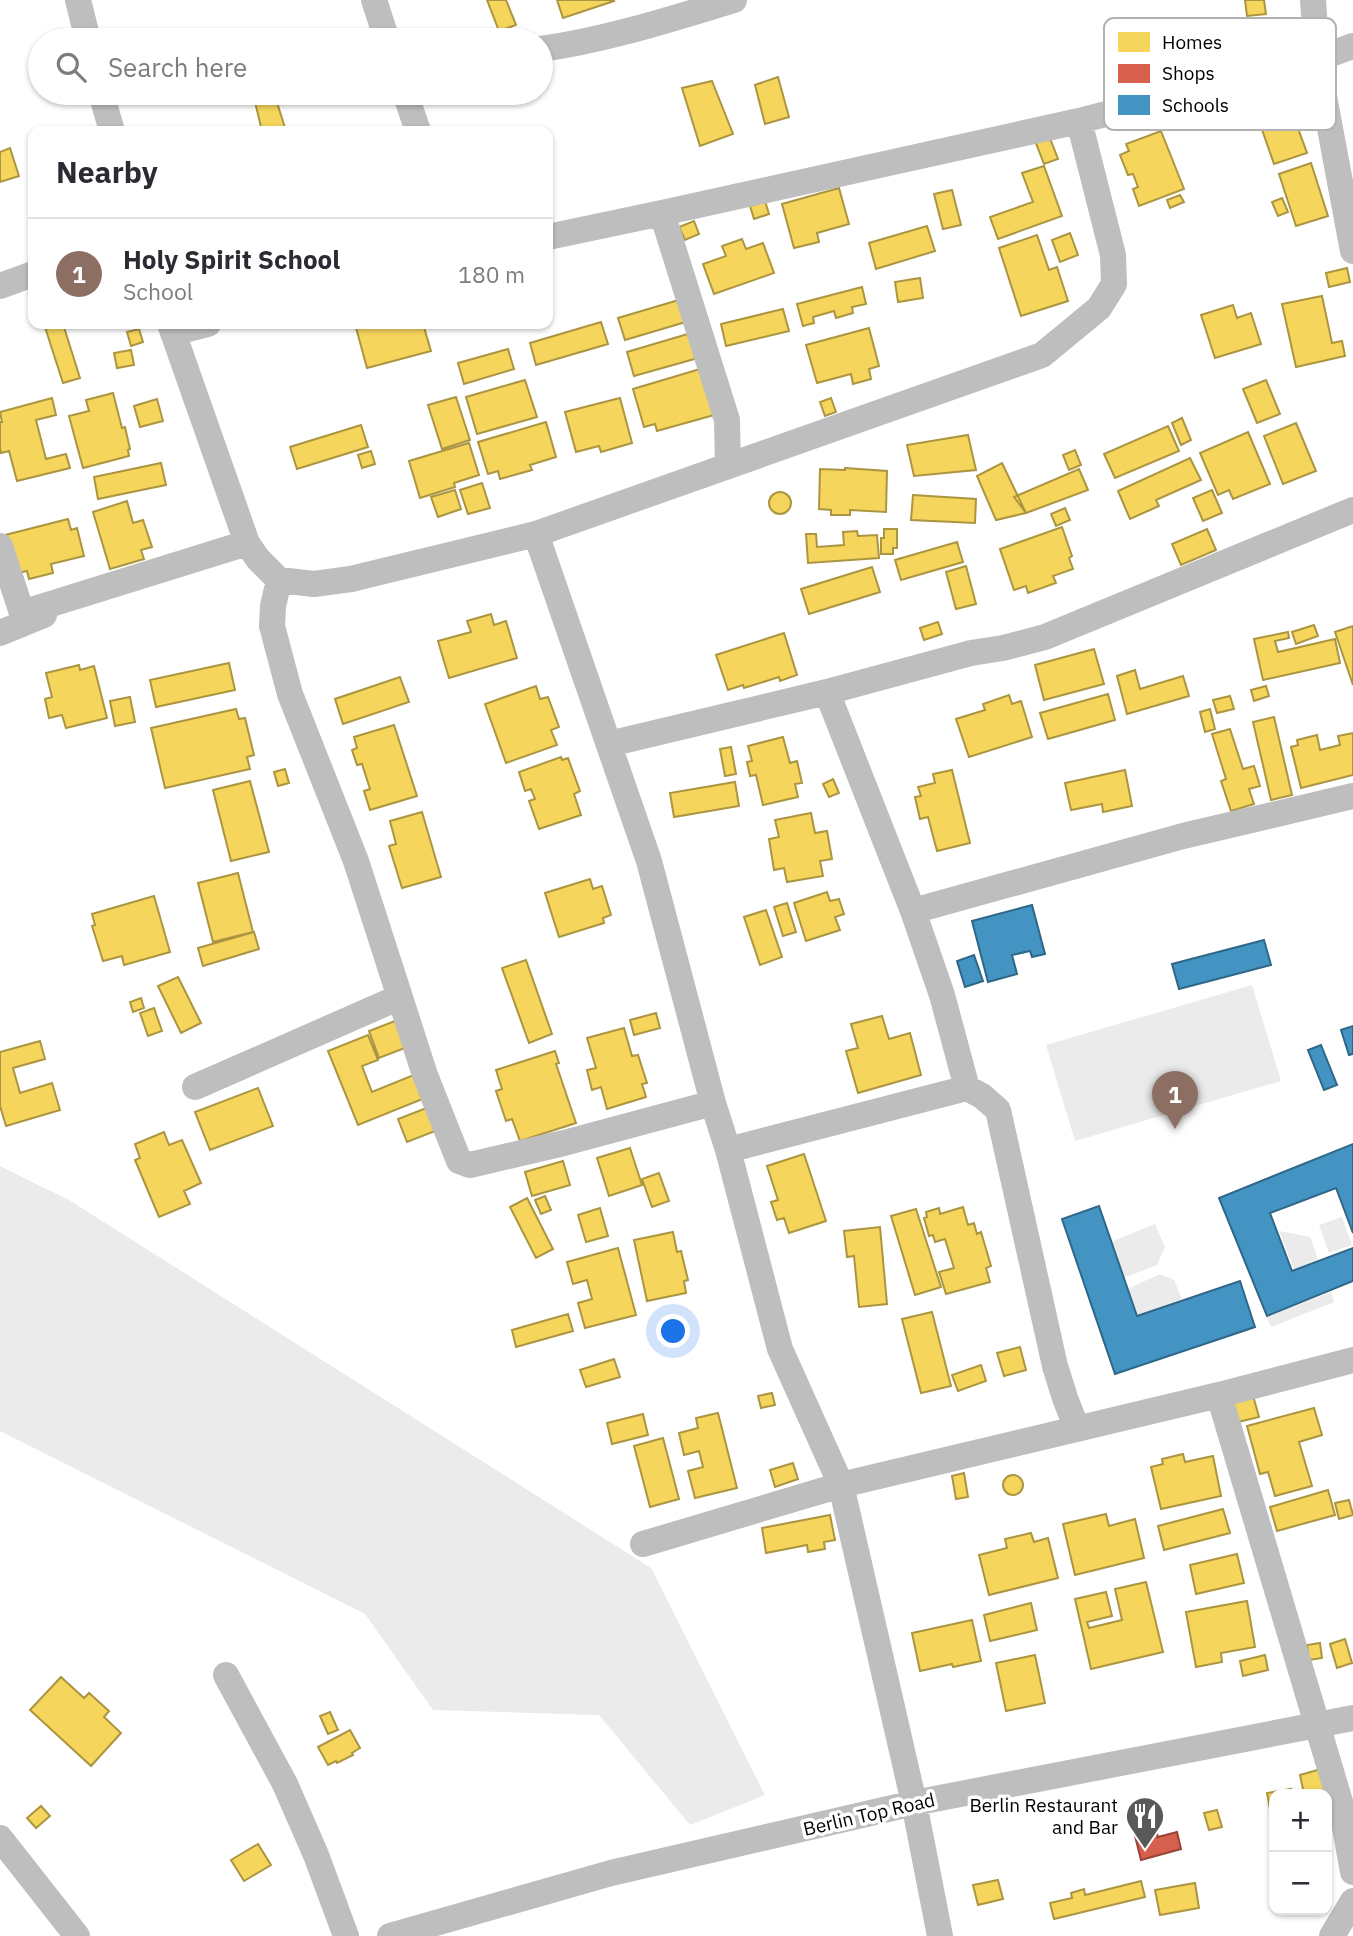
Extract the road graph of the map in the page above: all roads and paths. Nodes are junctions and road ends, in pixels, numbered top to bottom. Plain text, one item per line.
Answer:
1 (78, 0) edge
2 (374, 0) edge
3 (734, 0) edge
4 (1313, 0) edge
5 (1314, 18) edge
6 (85, 28) edge
7 (383, 28) edge
8 (1353, 46) edge
9 (553, 47) edge
10 (1336, 52) edge
11 (104, 105) edge
12 (409, 105) edge
13 (1104, 114) edge
14 (1079, 121) junction
15 (111, 126) edge
16 (416, 126) edge
17 (1330, 130) edge
18 (662, 213) junction
19 (553, 236) edge
20 (1353, 251) edge
21 (28, 276) edge
22 (0, 286) edge
23 (171, 329) edge
24 (728, 466) junction
25 (1353, 510) edge
26 (536, 534) junction
27 (247, 543) junction
28 (0, 546) edge
29 (279, 580) junction
30 (0, 633) edge
31 (827, 692) junction
32 (609, 744) junction
33 (1353, 796) edge
34 (913, 911) junction
35 (400, 997) junction
36 (195, 1087) dead end
37 (967, 1088) junction
38 (713, 1103) junction
39 (728, 1150) junction
40 (1353, 1360) edge
41 (1219, 1395) junction
42 (1077, 1429) junction
43 (841, 1485) junction
44 (643, 1544) dead end
45 (226, 1675) dead end
46 (1353, 1718) edge
47 (1317, 1725) junction
48 (914, 1803) junction
49 (0, 1838) edge
50 (1353, 1872) edge
51 (1353, 1901) edge
52 (439, 1929) edge
53 (76, 1936) edge
54 (346, 1936) edge
55 (390, 1936) edge
56 (940, 1936) edge
57 (1332, 1936) edge

1 - 6 street
2 - 7 street
3 - 9 street
4 - 5 street
8 - 10 street
11 - 15 street
12 - 16 street
13 - 14 street
14 - 18 street
14 - 24 street
17 - 20 street
18 - 19 street
18 - 24 street
21 - 22 street
23 - 27 street
24 - 26 street
25 - 31 street
26 - 29 street
26 - 32 street
27 - 28 street
27 - 29 street
27 - 30 street
29 - 35 street
31 - 32 street
31 - 34 street
32 - 38 street
33 - 34 street
34 - 37 street
35 - 36 street
35 - 38 street
37 - 39 street
37 - 42 street
38 - 39 street
39 - 43 street
40 - 41 street
41 - 42 street
41 - 47 street
42 - 43 street
43 - 44 street
43 - 48 street
45 - 54 street
46 - 47 street, Berlin Top Road
47 - 48 street, Berlin Top Road
47 - 50 street
48 - 52 street, Berlin Top Road
48 - 56 street
49 - 53 street
51 - 57 street
52 - 55 street, Berlin Top Road

